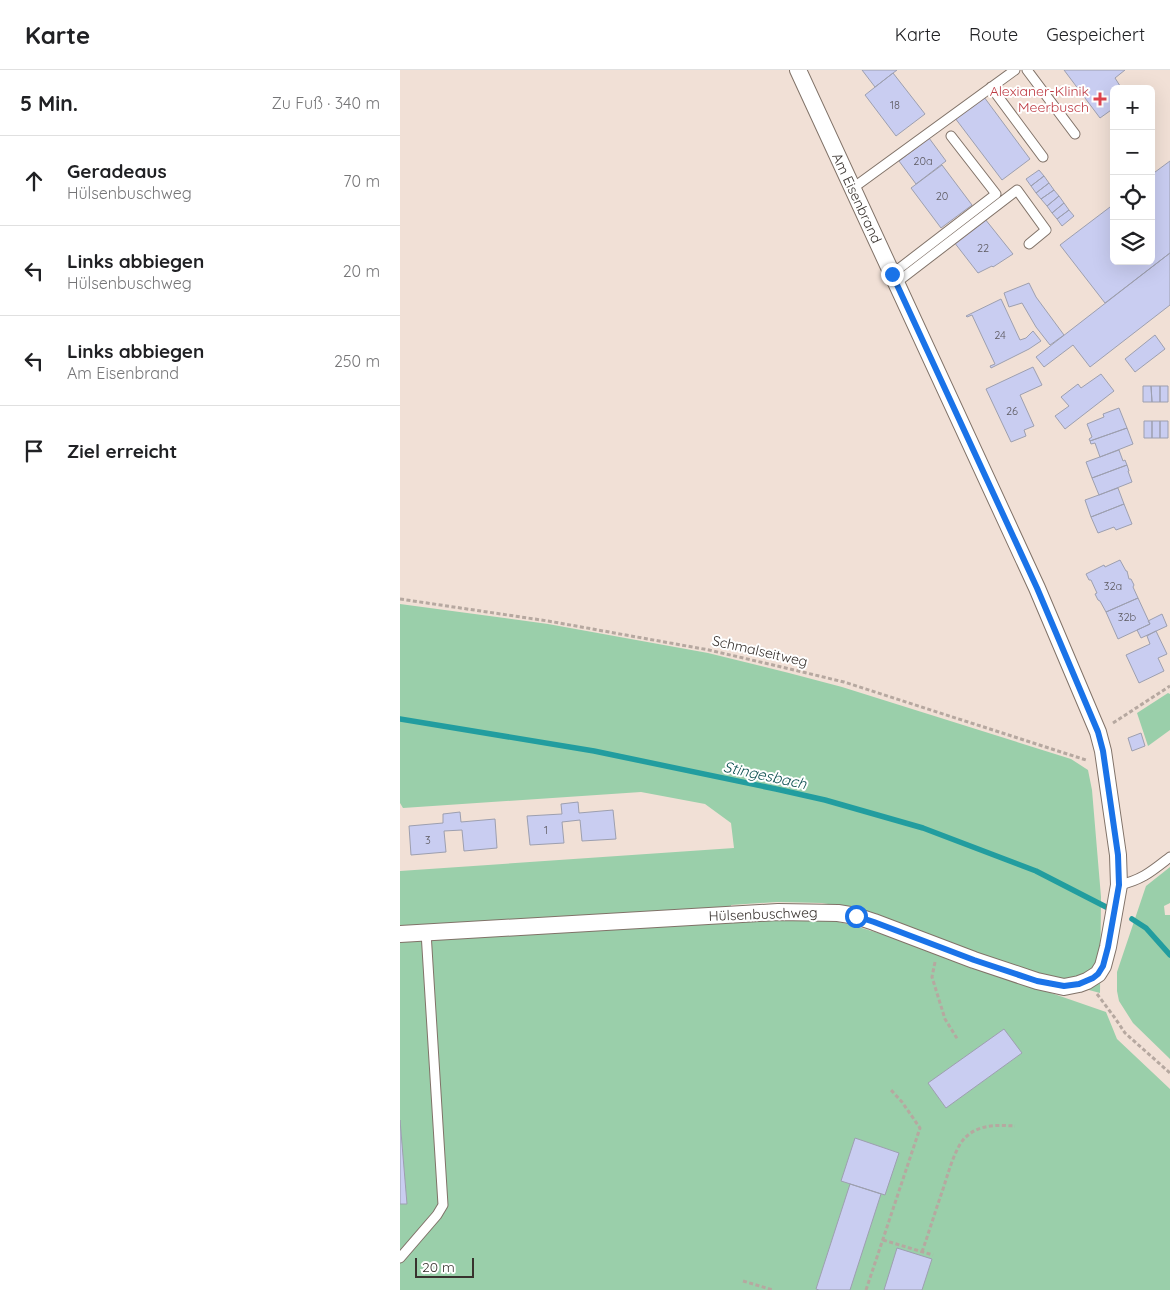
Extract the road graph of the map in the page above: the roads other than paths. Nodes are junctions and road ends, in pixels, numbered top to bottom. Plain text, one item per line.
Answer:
1 (798, 70) edge
2 (1015, 70) edge
3 (1027, 70) edge
4 (991, 87) junction
5 (1075, 134) dead end
6 (951, 136) dead end
7 (1043, 158) dead end
8 (853, 188) junction
9 (1029, 244) dead end
10 (894, 278) junction
11 (1170, 857) edge
12 (1119, 885) junction
13 (426, 932) junction
14 (400, 934) edge
15 (1087, 981) joint
16 (400, 1258) edge

1 - 8 street, Am Eisenbrand
2 - 4 lane
3 - 5 lane
4 - 7 lane
4 - 8 lane
6 - 10 lane
8 - 10 street, Am Eisenbrand
9 - 10 lane
10 - 12 street, Am Eisenbrand
11 - 12 lane
12 - 15 street, Am Eisenbrand
13 - 14 street, Hülsenbuschweg
13 - 15 street, Hülsenbuschweg
13 - 16 lane

